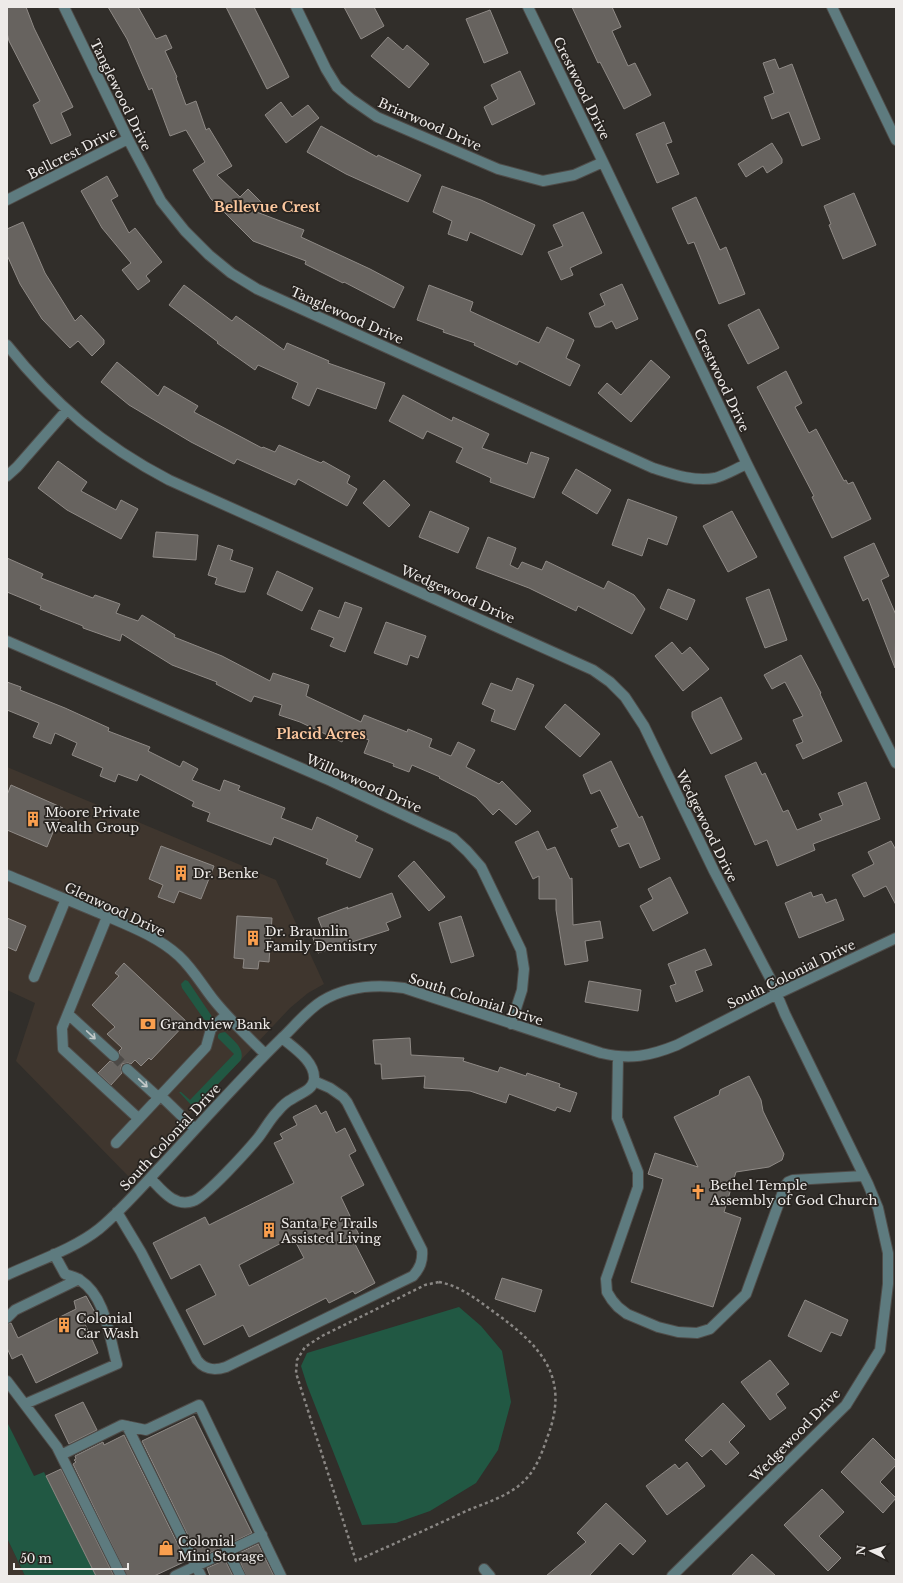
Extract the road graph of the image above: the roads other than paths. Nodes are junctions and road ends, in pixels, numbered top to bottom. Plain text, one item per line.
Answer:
1 (64, 7) edge
2 (296, 7) edge
3 (528, 7) edge
4 (832, 7) edge
5 (128, 139) junction
6 (896, 140) edge
7 (603, 162) junction
8 (7, 200) edge
9 (7, 345) edge
10 (67, 410) junction
11 (747, 464) junction
12 (7, 476) edge
13 (7, 641) edge
14 (896, 763) edge
15 (7, 875) edge
16 (66, 899) junction
17 (107, 917) junction
18 (896, 938) edge
19 (34, 977) dead end
20 (777, 994) junction
21 (68, 1014) junction
22 (226, 1015) junction
23 (512, 1024) junction
24 (282, 1038) junction
25 (265, 1054) junction
26 (114, 1056) tunnel mouth
27 (618, 1057) junction
28 (127, 1069) tunnel mouth
29 (314, 1081) junction
30 (160, 1097) junction
31 (138, 1118) junction
32 (195, 1130) junction
33 (116, 1143) dead end
34 (863, 1176) junction
35 (150, 1178) junction
36 (117, 1212) junction
37 (54, 1254) junction
38 (7, 1275) edge
39 (79, 1279) junction
40 (7, 1318) edge
41 (7, 1382) edge
42 (25, 1404) junction
43 (127, 1426) junction
44 (61, 1454) junction
45 (262, 1535) junction
46 (228, 1551) junction
47 (196, 1566) junction
48 (121, 1576) edge
49 (175, 1576) edge
50 (201, 1576) edge
51 (240, 1576) edge
52 (282, 1576) edge
53 (672, 1576) edge

1 - 5 street, Tanglewood Drive
2 - 7 street, Briarwood Drive
3 - 7 street, Crestwood Drive
4 - 6 street
5 - 8 street, Bellcrest Drive
5 - 11 street, Tanglewood Drive
7 - 11 street, Crestwood Drive
9 - 10 street, Wedgewood Drive
10 - 12 street
10 - 20 street, Wedgewood Drive
11 - 14 street, Crestwood Drive
13 - 23 street, Willowwood Drive
15 - 16 street, Glenwood Drive
16 - 17 street, Glenwood Drive
16 - 19 street
17 - 21 street
17 - 22 street, Glenwood Drive
18 - 20 street, South Colonial Drive
20 - 27 street, South Colonial Drive
20 - 34 street, Wedgewood Drive
21 -> 26 street
21 - 31 street
22 - 25 street, Glenwood Drive
22 - 30 street
23 - 24 street, South Colonial Drive
23 - 27 street, South Colonial Drive
24 - 25 street, South Colonial Drive
24 - 29 street
25 - 32 street, South Colonial Drive
27 - 34 street
28 -> 30 street
29 - 35 street
29 - 36 street
30 - 31 street
30 - 32 street
31 - 33 street
32 - 35 street, South Colonial Drive
34 - 53 street, Wedgewood Drive
35 - 36 street, South Colonial Drive
36 - 37 street, South Colonial Drive
37 - 38 street, South Colonial Drive
37 - 39 street
39 - 40 street
39 - 42 street
41 - 42 street
42 - 44 street
43 - 44 street
43 - 45 street
43 - 47 street
44 - 48 street
45 - 46 street
45 - 52 street
46 - 47 street
46 - 51 street
47 - 49 street
47 - 50 street

